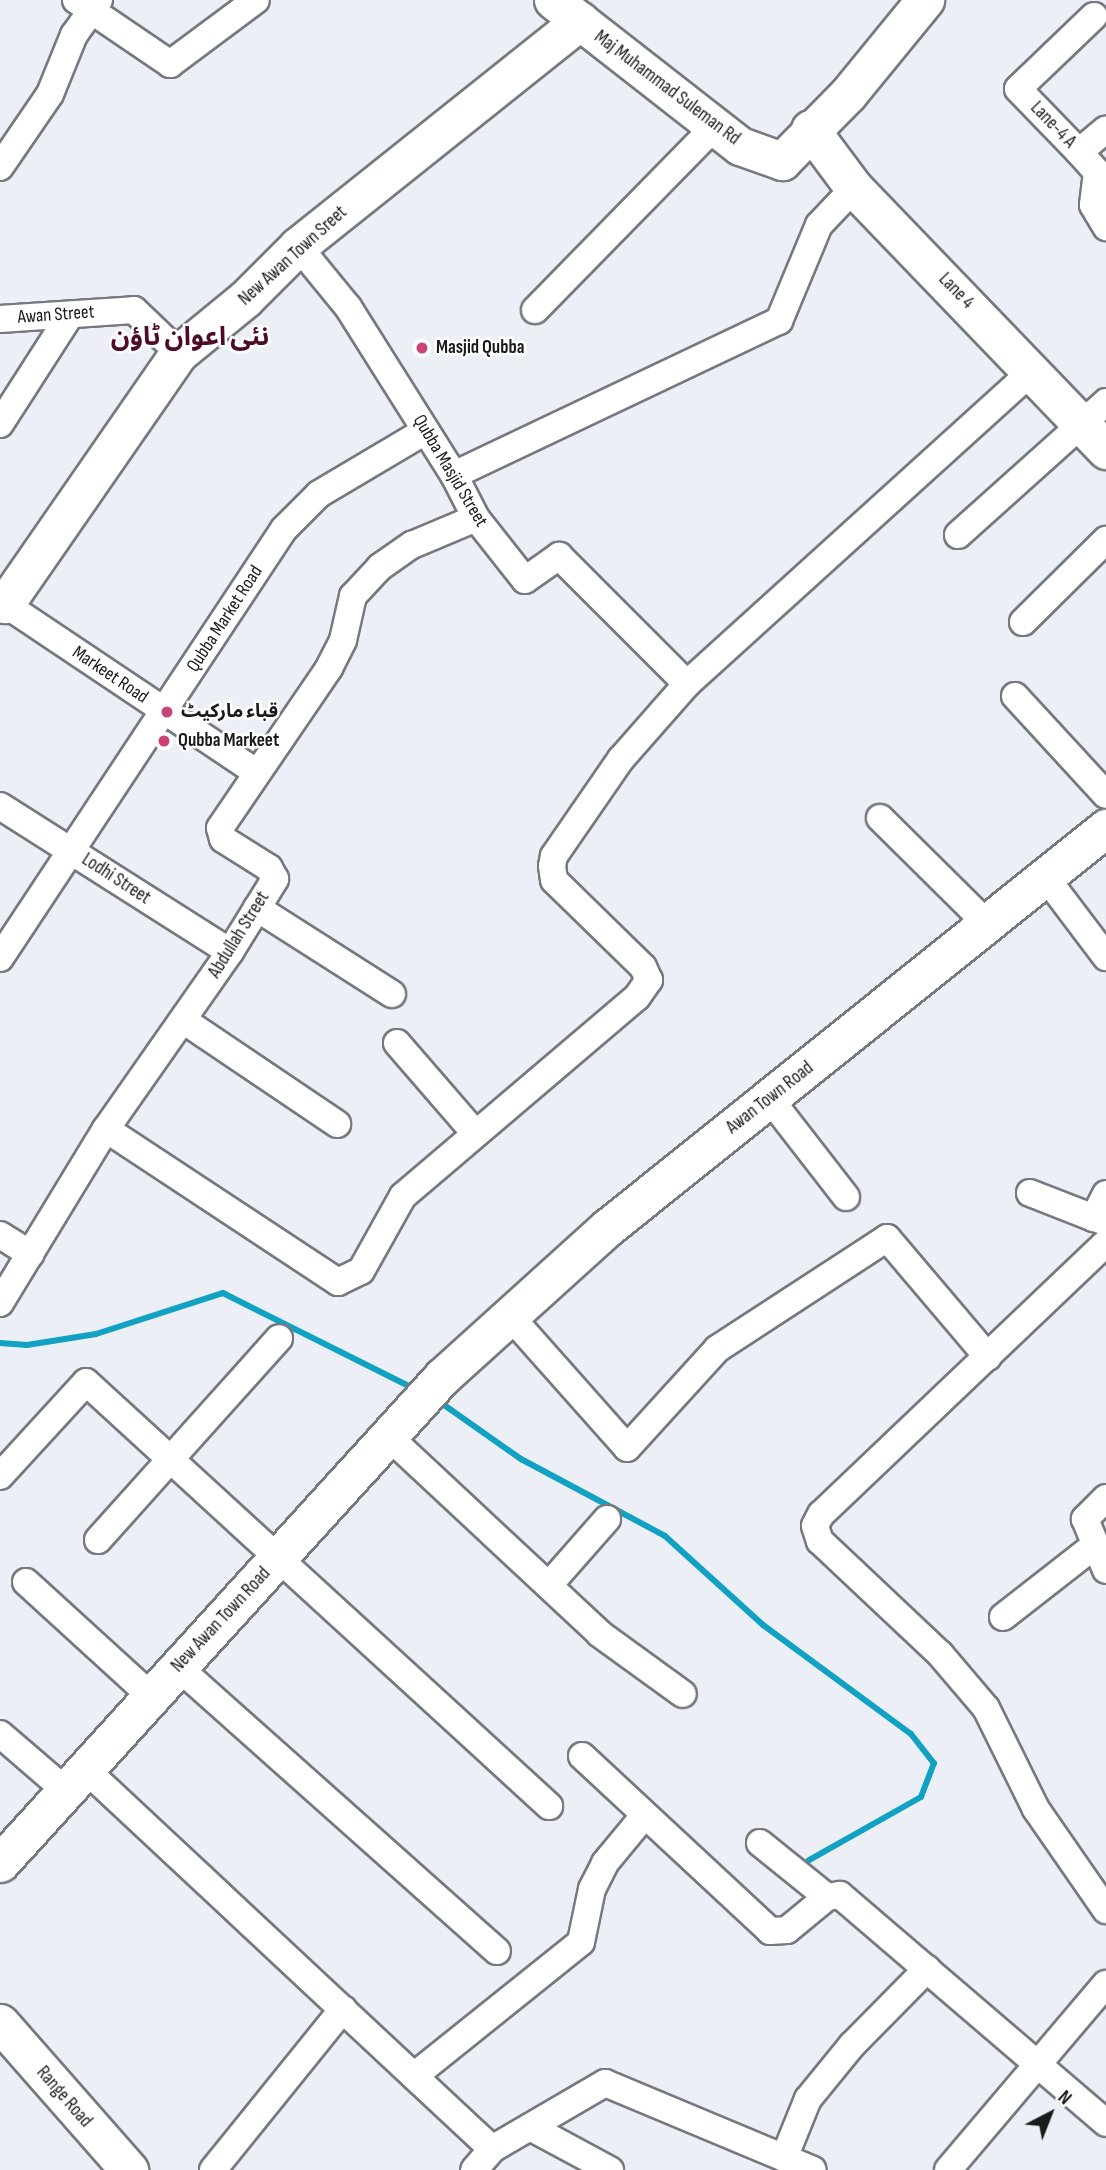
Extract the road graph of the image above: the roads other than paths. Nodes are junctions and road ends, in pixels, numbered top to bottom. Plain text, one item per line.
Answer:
1 (256, 0) edge
2 (925, 0) edge
3 (89, 4) edge
4 (567, 11) edge
5 (1094, 16) dead end
6 (715, 126) junction
7 (810, 129) junction
8 (1106, 129) edge
9 (1079, 152) junction
10 (0, 167) edge
11 (854, 188) junction
12 (1106, 227) edge
13 (298, 246) junction
14 (535, 310) dead end
15 (69, 315) junction
16 (0, 319) edge
17 (179, 354) junction
18 (1033, 370) junction
19 (0, 424) edge
20 (1098, 426) edge
21 (425, 431) junction
22 (454, 475) junction
23 (475, 518) junction
24 (958, 535) dead end
25 (1106, 540) edge
26 (3, 602) edge
27 (1023, 622) dead end
28 (687, 684) junction
29 (1015, 696) dead end
30 (167, 712) junction
31 (256, 772) junction
32 (1106, 795) edge
33 (0, 806) edge
34 (880, 818) dead end
35 (1106, 828) edge
36 (71, 850) junction
37 (1047, 879) junction
38 (257, 908) junction
39 (988, 925) junction
40 (230, 953) junction
41 (1106, 957) edge
42 (0, 958) edge
43 (391, 994) dead end
44 (183, 1020) junction
45 (397, 1043) dead end
46 (769, 1099) junction
47 (337, 1124) dead end
48 (106, 1129) junction
49 (475, 1133) junction
50 (1030, 1192) dead end
51 (1106, 1194) edge
52 (846, 1197) dead end
53 (1100, 1220) edge
54 (0, 1235) edge
55 (1106, 1243) edge
56 (30, 1254) junction
57 (0, 1303) edge
58 (510, 1316) junction
59 (279, 1338) dead end
60 (988, 1357) junction
61 (442, 1377) joint
62 (388, 1436) junction
63 (5, 1460) edge
64 (169, 1460) junction
65 (1106, 1499) edge
66 (607, 1519) dead end
67 (98, 1540) dead end
68 (1094, 1546) junction
69 (277, 1560) junction
70 (1106, 1570) edge
71 (26, 1582) dead end
72 (549, 1585) junction
73 (1003, 1617) dead end
74 (178, 1667) junction
75 (683, 1694) dead end
76 (151, 1696) junction
77 (0, 1734) edge
78 (582, 1756) dead end
79 (75, 1779) junction
80 (549, 1807) dead end
81 (643, 1817) junction
82 (761, 1843) dead end
83 (0, 1863) edge
84 (827, 1897) junction
85 (1106, 1910) edge
86 (497, 1951) dead end
87 (927, 1969) junction
88 (1106, 1984) edge
89 (343, 2009) junction
90 (0, 2023) edge
91 (1038, 2063) junction
92 (414, 2076) junction
93 (1106, 2123) edge
94 (530, 2127) junction
95 (492, 2149) junction
96 (784, 2158) junction
97 (129, 2170) edge
98 (213, 2170) edge
99 (474, 2170) edge
100 (610, 2170) edge
101 (813, 2170) edge
102 (948, 2170) edge

1 - 3 street
2 - 7 street, Maj Muhammad Suleman Rd
3 - 10 street
4 - 6 street, Maj Muhammad Suleman Rd
4 - 13 street, New Awan Town Sreet
5 - 9 street, Lane-4 A
6 - 7 street, Maj Muhammad Suleman Rd
6 - 14 street
7 - 11 street, Lane 4
8 - 9 street, Lane-4 A
9 - 12 street
11 - 18 street, Lane 4
11 - 22 street
13 - 17 street, New Awan Town Sreet
13 - 21 street, Qubba Masjid Street
15 - 16 street, Awan Street
15 - 17 street, Awan Street
15 - 19 street
17 - 26 street, New Awan Town Sreet
18 - 20 street, Lane 4
18 - 28 street
20 - 24 street
21 - 22 street, Qubba Masjid Street
21 - 30 street, Qubba Market Road
22 - 23 street, Qubba Masjid Street
23 - 28 street, Qubba Masjid Street
23 - 31 street, Abdullah Street
25 - 27 street
26 - 30 street, Markeet Road
28 - 49 street
29 - 32 street
30 - 31 street, Markeet Road
30 - 36 street, Qubba Market Road
31 - 38 street, Abdullah Street
33 - 36 street, Lodhi Street
34 - 39 street
35 - 37 street, Awan Town Road
36 - 40 street, Lodhi Street
36 - 42 street, Qubba Market Road
37 - 39 street, Awan Town Road
37 - 41 street
38 - 40 street, Abdullah Street
38 - 43 street
39 - 46 street, Awan Town Road
40 - 44 street, Abdullah Street
44 - 47 street
44 - 48 street, Abdullah Street
45 - 49 street
46 - 52 street
46 - 58 street, Awan Town Road
48 - 49 street
48 - 56 street, Abdullah Street
50 - 53 street
51 - 53 street
54 - 56 street
55 - 60 street
56 - 57 street, Abdullah Street
58 - 60 street
58 - 61 street, Awan Town Road
59 - 64 street
60 - 85 street
61 - 62 street, New Awan Town Road
62 - 69 street, New Awan Town Road
62 - 72 street
63 - 64 street
64 - 67 street
64 - 69 street
65 - 68 street
66 - 72 street
68 - 70 street
68 - 73 street
69 - 74 street, New Awan Town Road
69 - 80 street
71 - 76 street
72 - 75 street
74 - 76 street, New Awan Town Road
74 - 86 street
76 - 79 street, New Awan Town Road
77 - 79 street
78 - 81 street
79 - 83 street, New Awan Town Road
79 - 89 street
81 - 84 street
81 - 92 street
82 - 84 street
84 - 87 street
87 - 91 street
87 - 96 street
88 - 91 street
89 - 92 street
89 - 98 street
90 - 97 street, Range Road
91 - 93 street
91 - 102 street
92 - 95 street
94 - 95 street
94 - 96 street
94 - 100 street
95 - 99 street
96 - 101 street

